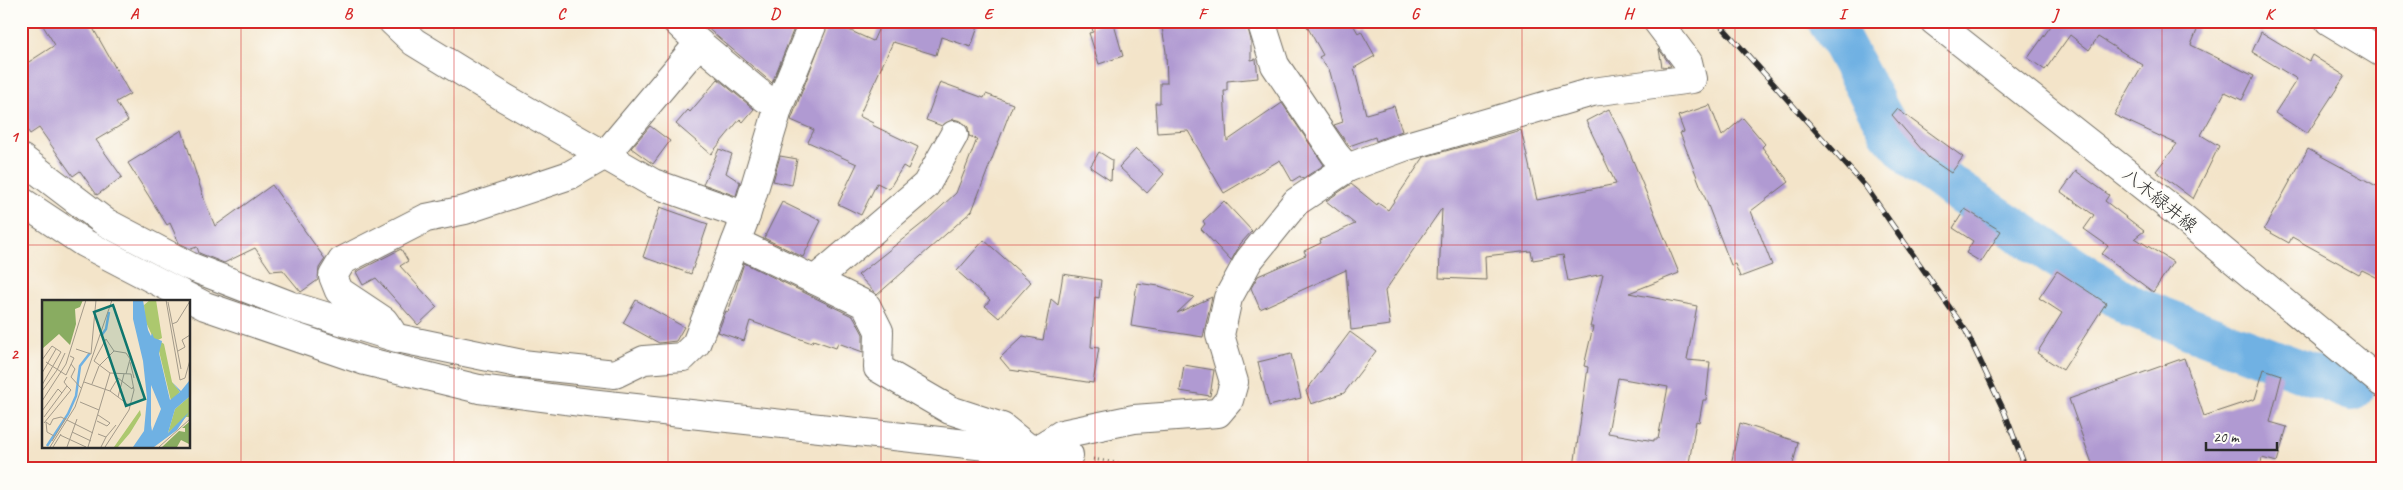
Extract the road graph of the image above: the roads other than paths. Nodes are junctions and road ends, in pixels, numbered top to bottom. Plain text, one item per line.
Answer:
1 (392, 21) edge
2 (676, 21) edge
3 (814, 21) edge
4 (1261, 21) edge
5 (1657, 21) edge
6 (1934, 21) edge
7 (2329, 21) edge
8 (699, 43) junction
9 (2382, 53) edge
10 (779, 106) junction
11 (954, 135) dead end
12 (605, 155) junction
13 (21, 158) edge
14 (1347, 168) junction
15 (21, 200) edge
16 (746, 216) junction
17 (736, 242) junction
18 (815, 280) junction
19 (397, 338) junction
20 (2382, 383) edge
21 (1033, 452) junction
22 (1069, 456) road end

1 - 12 street
2 - 8 street
3 - 10 street
4 - 14 street
5 - 14 street
6 - 20 street, 八木緑井線
7 - 9 street
8 - 10 street
8 - 12 street
10 - 16 street
11 - 18 street
12 - 16 street
12 - 19 street
13 - 19 street
14 - 21 street
15 - 21 street
16 - 17 street
17 - 18 street
17 - 19 street
18 - 21 street
21 - 22 street

